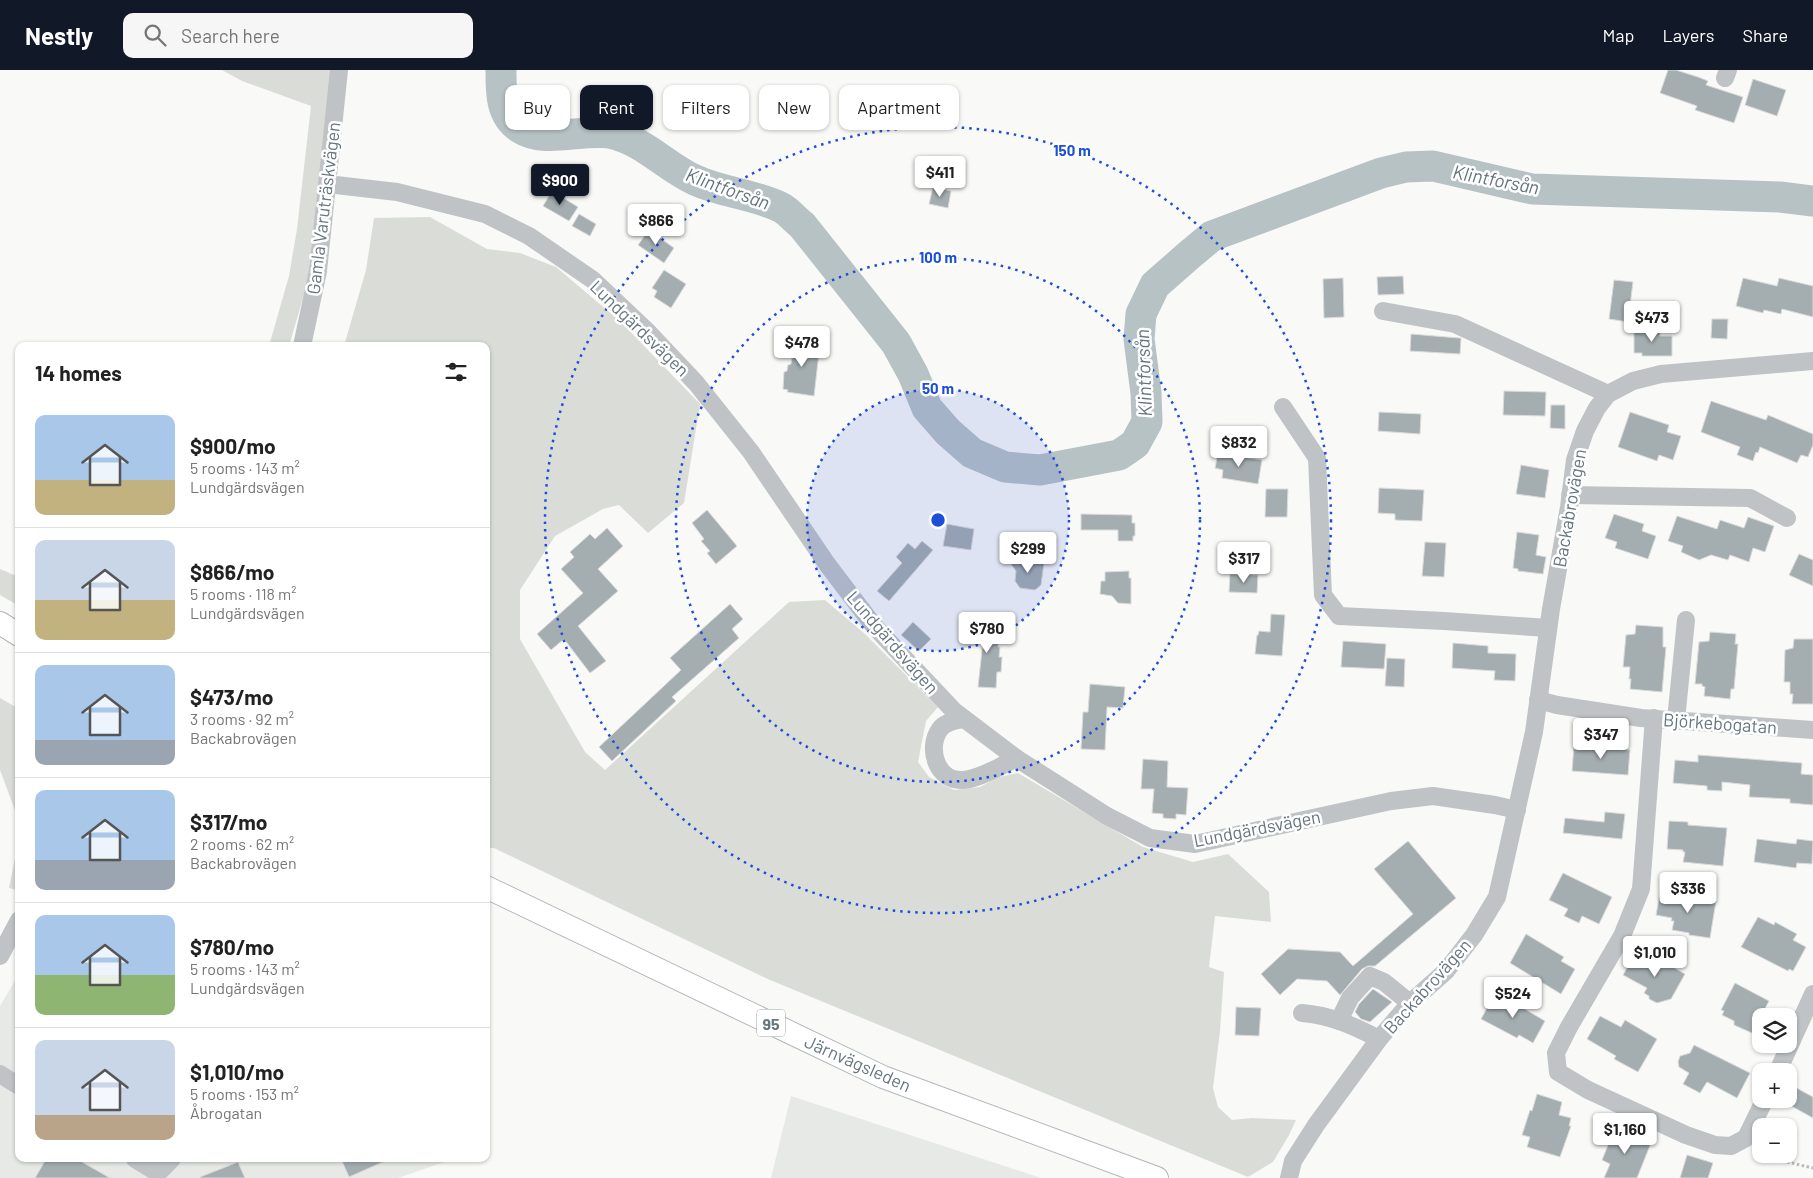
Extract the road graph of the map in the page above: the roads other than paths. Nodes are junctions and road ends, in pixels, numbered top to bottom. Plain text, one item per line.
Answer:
1 (339, 70) edge
2 (327, 184) junction
3 (1384, 312) dead end
4 (303, 342) edge
5 (1813, 361) edge
6 (1608, 394) junction
7 (1283, 407) dead end
8 (1570, 495) junction
9 (1787, 518) dead end
10 (1686, 620) dead end
11 (0, 623) edge
12 (1548, 628) junction
13 (15, 632) edge
14 (1538, 700) junction
15 (1654, 718) junction
16 (964, 719) junction
17 (1676, 720) junction
18 (1813, 730) edge
19 (1016, 758) junction
20 (1517, 810) junction
21 (490, 889) edge
22 (15, 928) edge
23 (0, 956) edge
24 (1813, 994) edge
25 (1410, 1003) junction
26 (1302, 1013) dead end
27 (1339, 1021) junction
28 (1379, 1039) junction
29 (1782, 1063) edge
30 (0, 1074) edge
31 (15, 1083) edge
32 (1761, 1108) edge
33 (139, 1162) edge
34 (169, 1162) edge
35 (156, 1176) edge
36 (1157, 1178) edge
37 (1289, 1178) edge

1 - 2 street, Gamla Varuträskvägen
2 - 4 street, Gamla Varuträskvägen
2 - 16 street, Lundgärdsvägen
3 - 6 street
5 - 6 street, Backabrovägen
6 - 8 street, Backabrovägen
7 - 12 street
8 - 9 street
8 - 12 street, Backabrovägen
10 - 17 street
11 - 13 main road
12 - 14 street, Backabrovägen
14 - 15 street, Björkebogatan
14 - 20 street, Backabrovägen
15 - 17 street, Björkebogatan
15 - 32 street
16 - 19 street, Lundgärdsvägen
16 - 19 street
17 - 18 street, Björkebogatan
19 - 20 street, Lundgärdsvägen
20 - 25 street, Backabrovägen
21 - 36 main road, Järnvägsleden / 95
22 - 23 street
24 - 29 street
25 - 27 street
25 - 28 street, Backabrovägen
26 - 27 street
27 - 28 street
28 - 37 street, Backabrovägen
30 - 31 street
33 - 35 street
34 - 35 street

